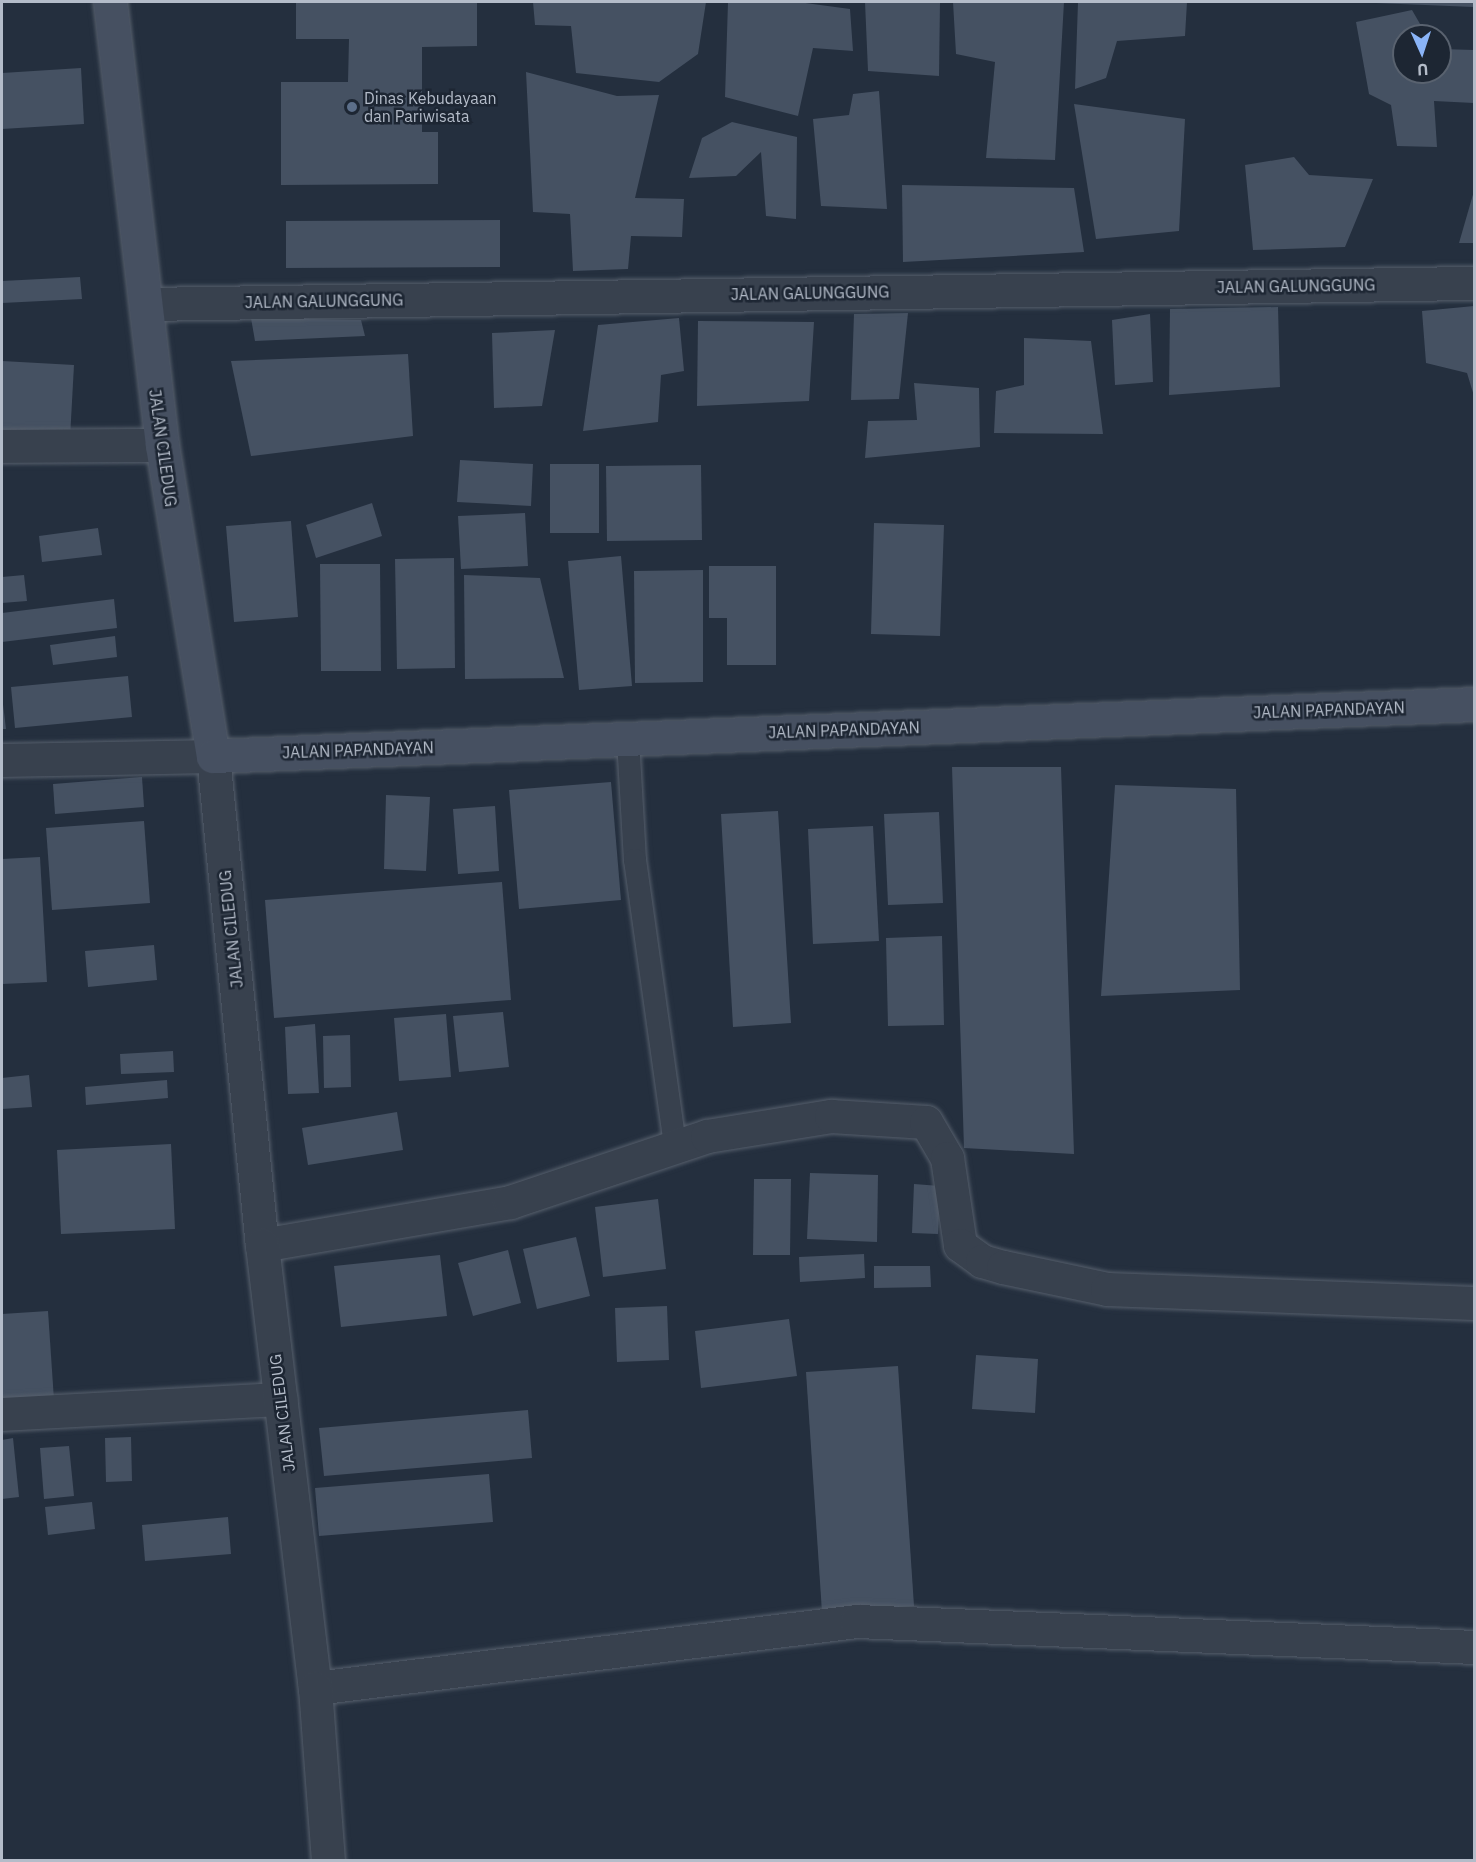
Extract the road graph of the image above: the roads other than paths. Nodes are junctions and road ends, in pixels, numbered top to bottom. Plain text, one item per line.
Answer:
1 (110, 2) edge
2 (1474, 283) edge
3 (146, 304) junction
4 (162, 445) junction
5 (2, 446) edge
6 (1474, 704) edge
7 (628, 739) junction
8 (213, 756) junction
9 (2, 760) edge
10 (675, 1146) junction
11 (262, 1245) junction
12 (1474, 1303) edge
13 (281, 1399) junction
14 (2, 1414) edge
15 (1474, 1647) edge
16 (315, 1688) junction
17 (328, 1860) edge

1 - 3 main road, JALAN CILEDUG
2 - 3 street, JALAN GALUNGGUNG
3 - 4 main road, JALAN CILEDUG
4 - 5 street
4 - 8 main road, JALAN CILEDUG
6 - 7 main road, JALAN PAPANDAYAN
7 - 8 main road, JALAN PAPANDAYAN
7 - 10 lane
8 - 9 street
8 - 11 street, JALAN CILEDUG
10 - 11 street
10 - 12 street
11 - 13 street, JALAN CILEDUG
13 - 14 street
13 - 16 street, JALAN CILEDUG
15 - 16 street
16 - 17 street, JALAN CILEDUG

